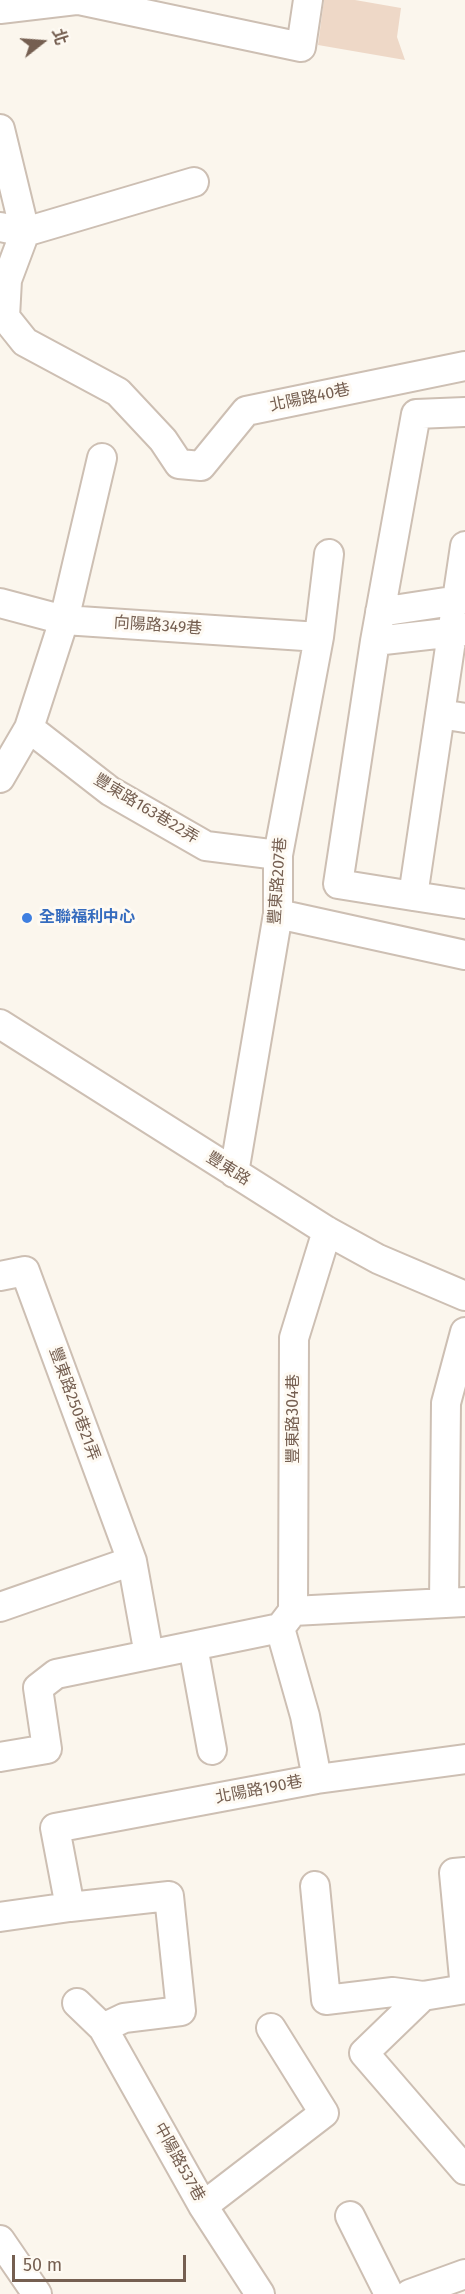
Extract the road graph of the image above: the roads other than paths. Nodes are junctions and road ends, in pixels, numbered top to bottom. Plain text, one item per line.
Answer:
1 (77, 0) edge
2 (308, 0) edge
3 (0, 9) edge
4 (0, 129) edge
5 (194, 182) dead end
6 (13, 229) edge
7 (465, 366) edge
8 (465, 412) edge
9 (102, 458) dead end
10 (465, 546) edge
11 (329, 554) dead end
12 (461, 600) edge
13 (0, 603) edge
14 (380, 612) junction
15 (64, 620) junction
16 (458, 632) edge
17 (318, 637) junction
18 (375, 641) junction
19 (452, 716) edge
20 (29, 728) junction
21 (0, 778) edge
22 (278, 855) junction
23 (413, 896) junction
24 (465, 904) edge
25 (278, 914) junction
26 (465, 955) edge
27 (0, 1024) edge
28 (234, 1173) junction
29 (327, 1231) junction
30 (0, 1276) edge
31 (465, 1296) edge
32 (465, 1332) edge
33 (132, 1561) junction
34 (454, 1602) edge
35 (1, 1606) edge
36 (287, 1620) junction
37 (193, 1646) junction
38 (149, 1655) junction
39 (212, 1750) dead end
40 (0, 1757) edge
41 (465, 1759) edge
42 (317, 1779) junction
43 (465, 1872) edge
44 (315, 1886) dead end
45 (70, 1907) junction
46 (0, 1917) edge
47 (465, 1989) edge
48 (423, 1996) junction
49 (77, 2003) dead end
50 (103, 2028) junction
51 (271, 2028) dead end
52 (465, 2170) edge
53 (203, 2206) junction
54 (350, 2216) dead end
55 (0, 2240) edge
56 (465, 2274) edge
57 (422, 2292) edge
58 (38, 2294) edge
59 (260, 2294) edge
60 (389, 2294) edge

1 - 2 street
1 - 3 street
4 - 6 street
5 - 6 street
6 - 7 street, 北陽路40巷
8 - 14 street
9 - 15 street
10 - 12 street
11 - 17 street, 豐東路207巷
12 - 14 street
12 - 16 street
13 - 15 street, 向陽路349巷
14 - 18 street
15 - 17 street, 向陽路349巷
15 - 20 street
16 - 18 street
16 - 19 street
17 - 22 street, 豐東路207巷
18 - 23 street
19 - 23 street
20 - 21 street
20 - 22 street, 豐東路163巷22弄
22 - 25 street, 豐東路207巷
23 - 24 street
25 - 26 street
25 - 28 street, 豐東路207巷
27 - 28 street, 豐東路
28 - 29 street, 豐東路
29 - 31 street, 豐東路
29 - 36 street, 豐東路304巷
30 - 33 street, 豐東路250巷21弄
32 - 34 street
33 - 35 street
33 - 38 street
34 - 36 street
36 - 37 street
36 - 42 street, 豐東路304巷
37 - 38 street
37 - 39 street
38 - 40 street
41 - 42 street, 北陽路190巷
42 - 45 street, 北陽路190巷
43 - 47 street
44 - 48 street
45 - 46 street
45 - 50 street
47 - 48 street
48 - 52 street
49 - 50 street, 中陽路537巷
50 - 53 street, 中陽路537巷
51 - 53 street
53 - 59 street, 中陽路537巷
54 - 60 street
55 - 58 street
56 - 57 street

